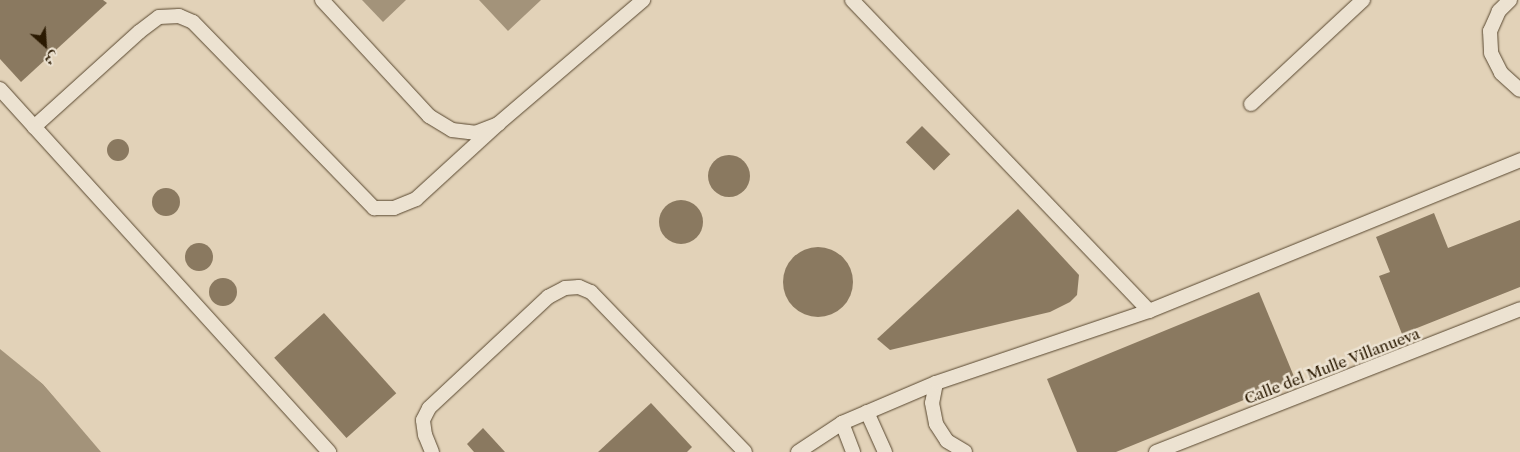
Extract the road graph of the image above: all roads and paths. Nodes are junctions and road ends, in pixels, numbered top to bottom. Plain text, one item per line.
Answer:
1 (322, 0) edge
2 (643, 0) edge
3 (852, 0) edge
4 (1363, 0) edge
5 (1510, 0) edge
6 (0, 89) edge
7 (1520, 90) edge
8 (1252, 104) dead end
9 (498, 124) junction
10 (34, 127) junction
11 (1520, 160) edge
12 (1520, 310) edge
13 (1148, 311) junction
14 (936, 382) junction
15 (867, 412) junction
16 (842, 423) junction
17 (329, 452) edge
18 (432, 452) edge
19 (745, 452) edge
20 (798, 452) edge
21 (852, 452) edge
22 (885, 452) edge
23 (944, 452) edge
24 (963, 452) edge
25 (1156, 452) edge

1 - 9 lane
2 - 9 lane
3 - 13 lane
4 - 8 lane
5 - 7 lane
6 - 10 lane
9 - 10 lane
10 - 17 lane
11 - 13 lane
12 - 25 lane, Calle del Mulle Villanueva
13 - 14 lane
14 - 15 lane
14 - 24 lane
15 - 16 lane
15 - 22 lane
16 - 20 lane
16 - 21 lane
18 - 19 lane
23 - 24 lane

